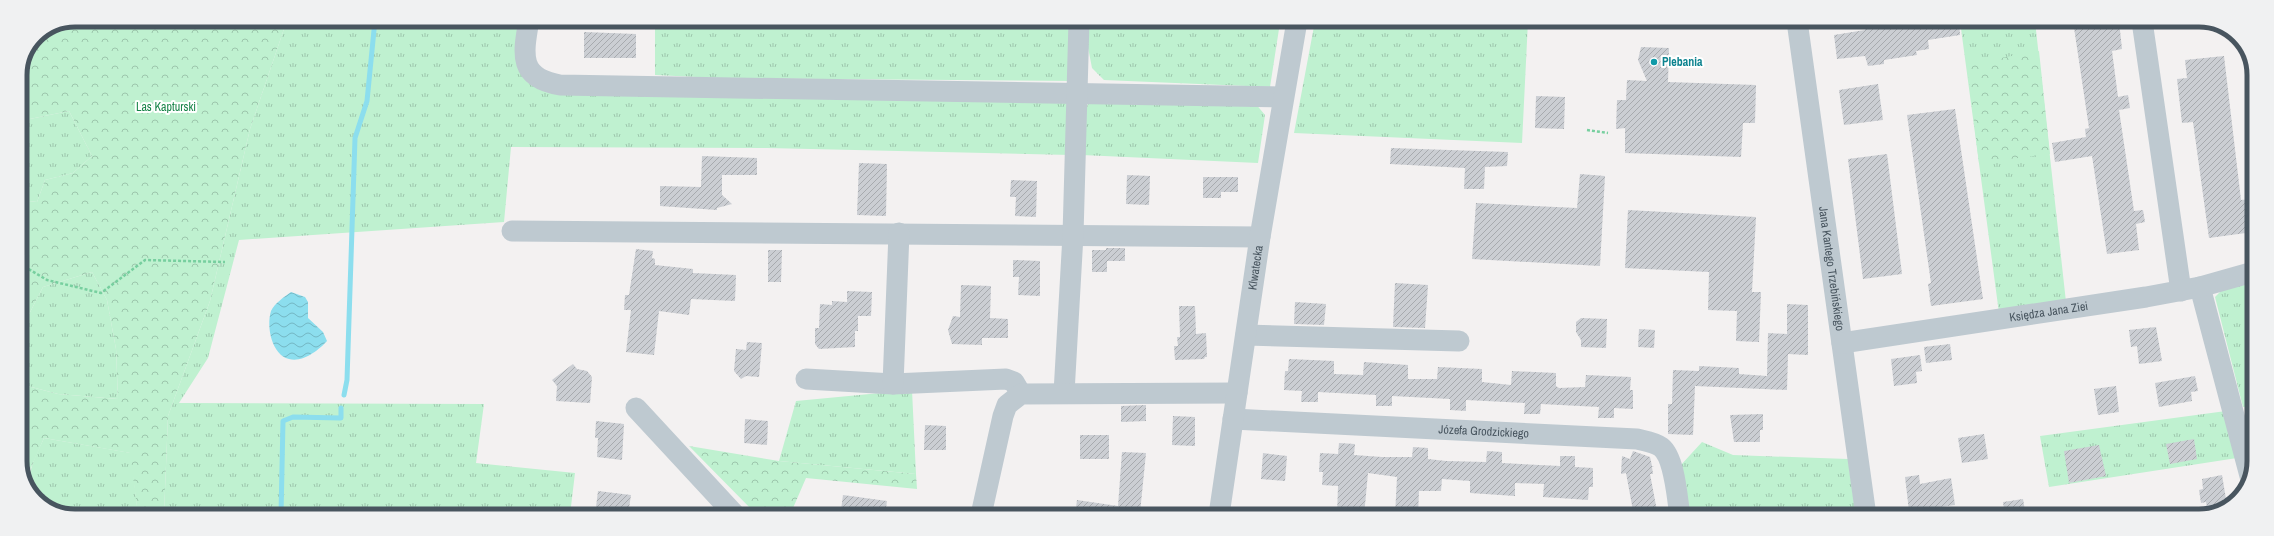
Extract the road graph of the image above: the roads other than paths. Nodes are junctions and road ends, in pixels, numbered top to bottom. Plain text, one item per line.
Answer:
1 (528, 27) edge
2 (1079, 27) edge
3 (1296, 27) edge
4 (1798, 27) edge
5 (2143, 27) edge
6 (1078, 93) junction
7 (1283, 97) junction
8 (512, 231) dead end
9 (899, 233) junction
10 (1073, 235) junction
11 (1260, 237) junction
12 (2247, 274) edge
13 (2191, 289) junction
14 (1246, 335) junction
15 (1459, 341) dead end
16 (1842, 343) junction
17 (806, 379) dead end
18 (893, 384) junction
19 (1237, 392) junction
20 (1064, 393) junction
21 (1021, 394) junction
22 (636, 408) dead end
23 (1233, 419) junction
24 (2247, 465) edge
25 (729, 509) edge
26 (982, 509) edge
27 (1220, 509) edge
28 (1679, 509) edge
29 (1865, 509) edge

1 - 6 street
2 - 6 street
3 - 7 street, Klwatecka
4 - 16 street, Jana Kantego Trzebińskiego
5 - 13 street
6 - 7 street
6 - 10 street
7 - 11 street, Klwatecka
8 - 9 street
9 - 10 street
9 - 18 street
10 - 11 street
10 - 20 street
11 - 14 street, Klwatecka
12 - 13 street, Księdza Jana Ziei
13 - 16 street, Księdza Jana Ziei
13 - 24 street
14 - 15 street
14 - 19 street, Klwatecka
16 - 29 street, Jana Kantego Trzebińskiego
17 - 18 street
18 - 21 street
19 - 20 street
19 - 23 street, Klwatecka
20 - 21 street
21 - 26 street
22 - 25 street
23 - 27 street, Klwatecka
23 - 28 street, Józefa Grodzickiego

